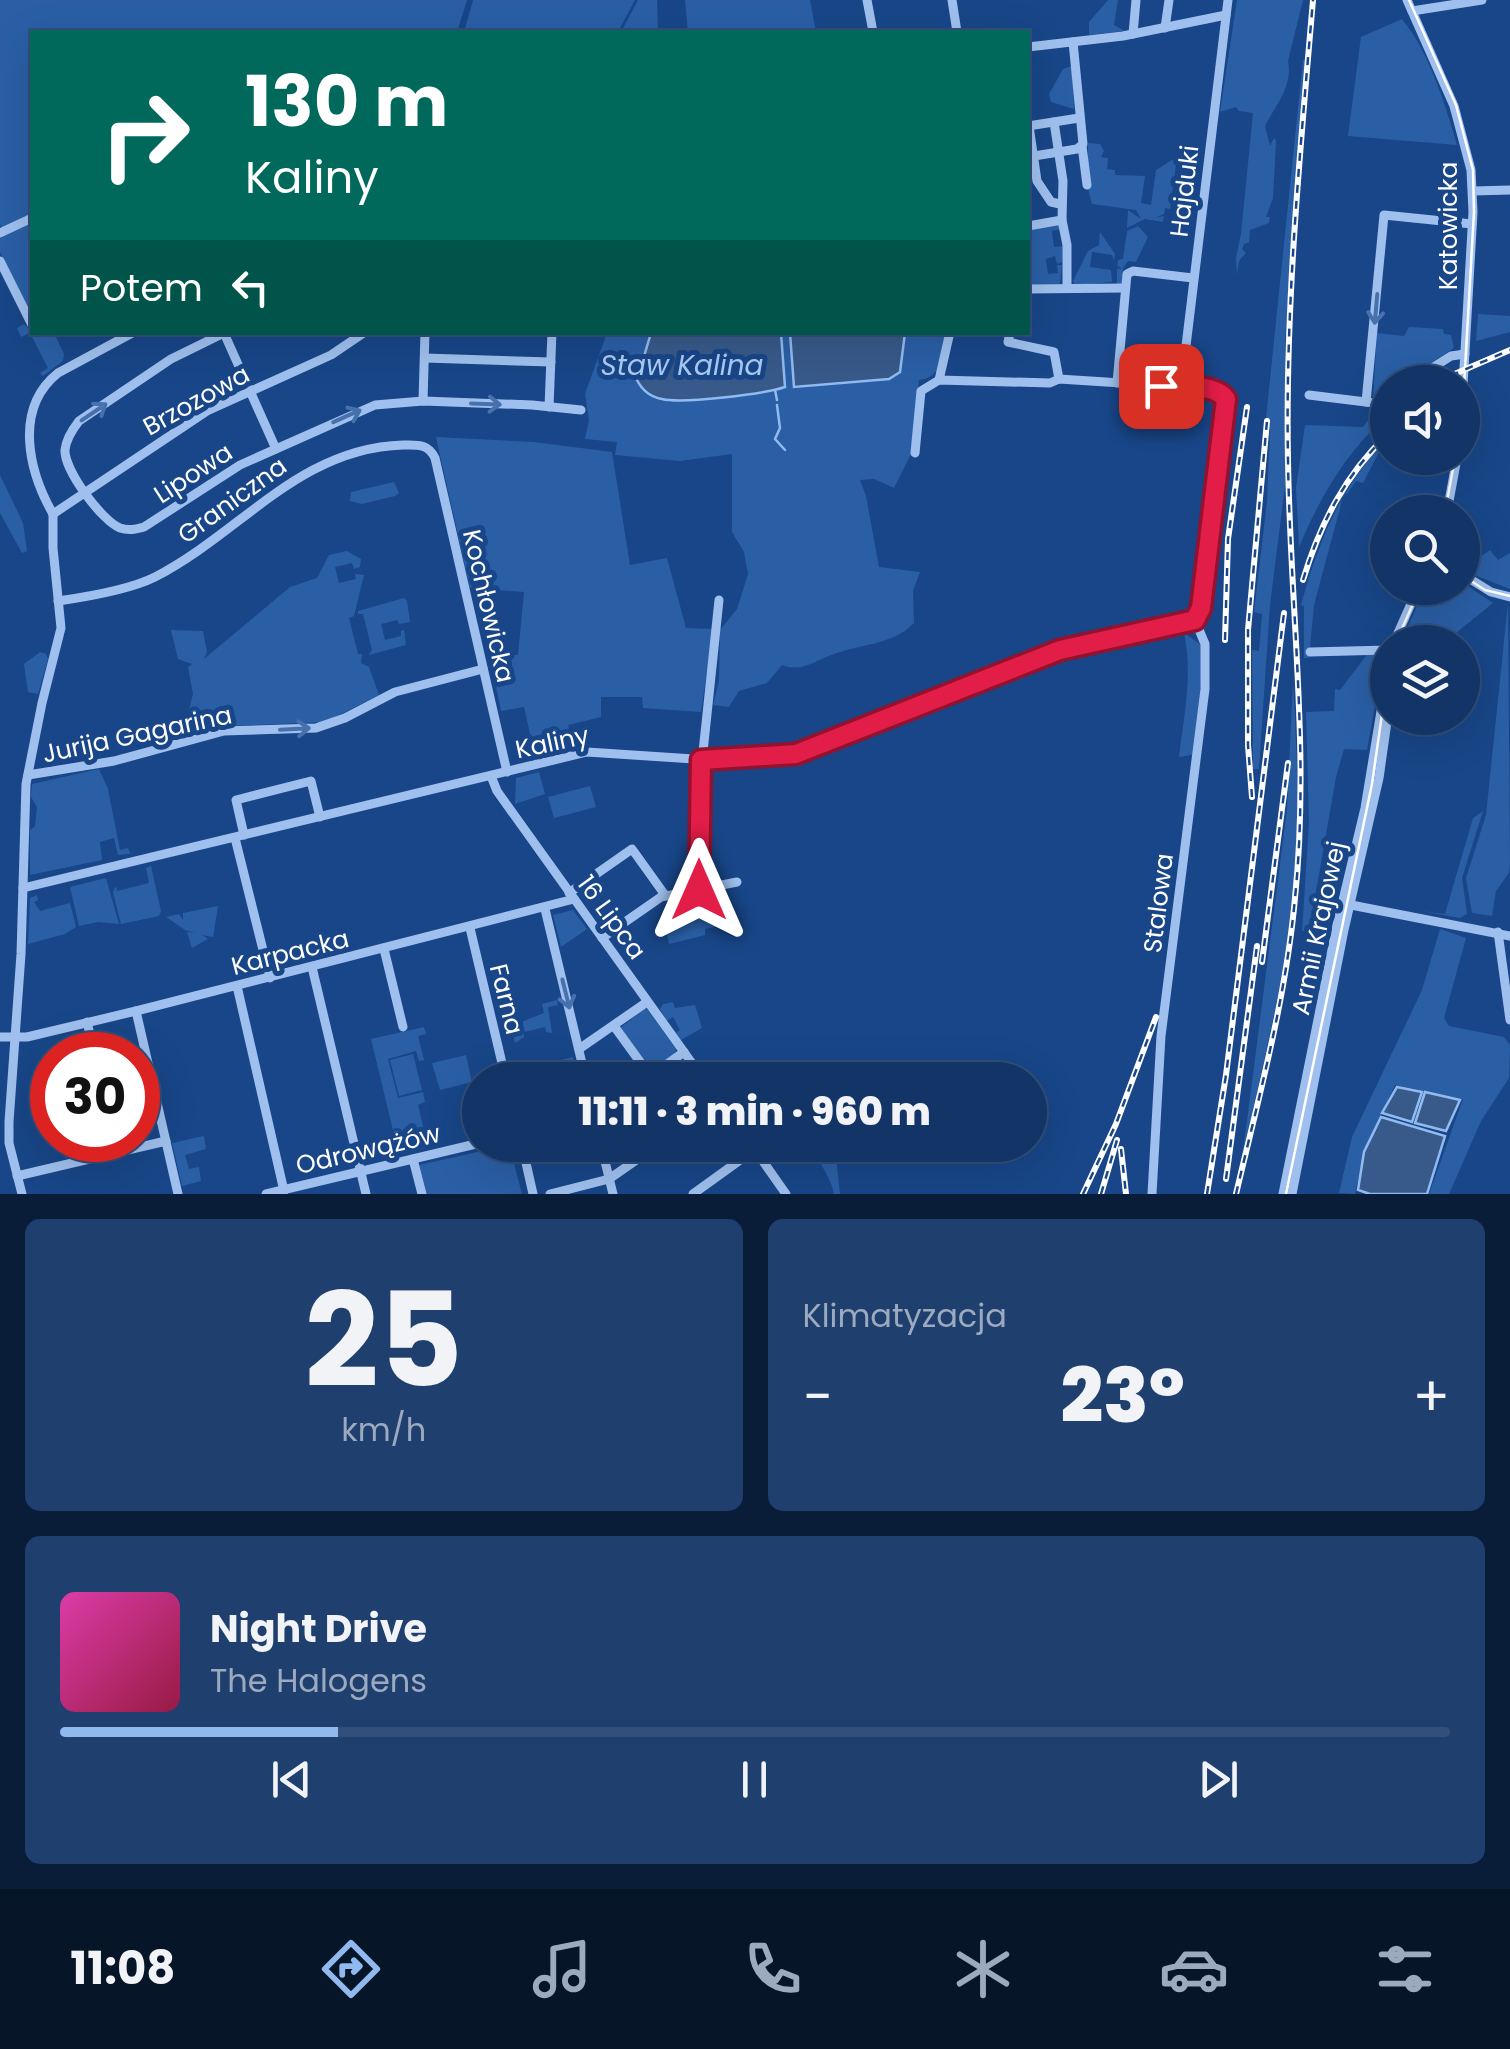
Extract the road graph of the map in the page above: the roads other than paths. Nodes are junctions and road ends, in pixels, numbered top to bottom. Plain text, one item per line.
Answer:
1 (867, 0) edge
2 (952, 0) edge
3 (1136, 0) edge
4 (1170, 0) edge
5 (1228, 0) edge
6 (1407, 0) edge
7 (1482, 0) edge
8 (1466, 2) edge
9 (1412, 11) junction
10 (1226, 15) junction
11 (1165, 28) junction
12 (873, 30) edge
13 (957, 30) edge
14 (1133, 34) junction
15 (1073, 42) junction
16 (1030, 47) edge
17 (1079, 118) dead end
18 (1054, 122) junction
19 (1030, 126) edge
20 (1082, 146) junction
21 (1060, 152) junction
22 (1031, 157) edge
23 (1087, 184) dead end
24 (1510, 190) edge
25 (1473, 191) junction
26 (1060, 204) junction
27 (30, 219) edge
28 (1062, 220) junction
29 (1472, 224) junction
30 (1030, 226) edge
31 (0, 233) edge
32 (0, 261) edge
33 (1193, 278) junction
34 (1067, 288) junction
35 (1125, 288) junction
36 (1030, 289) edge
37 (30, 321) edge
38 (121, 335) edge
39 (221, 335) edge
40 (226, 335) edge
41 (360, 335) edge
42 (426, 335) edge
43 (552, 335) edge
44 (949, 335) edge
45 (1009, 335) edge
46 (1465, 354) junction
47 (425, 358) junction
48 (551, 362) junction
49 (1437, 365) edge
50 (1464, 365) edge
51 (939, 380) junction
52 (1059, 380) junction
53 (1117, 383) junction
54 (1181, 387) junction
55 (250, 390) junction
56 (1309, 395) dead end
57 (424, 401) junction
58 (1370, 401) edge
59 (1366, 402) junction
60 (549, 408) junction
61 (581, 410) dead end
62 (276, 449) junction
63 (431, 450) joint
64 (914, 453) dead end
65 (86, 492) junction
66 (53, 514) junction
67 (1480, 585) edge
68 (1510, 597) edge
69 (719, 600) dead end
70 (58, 601) junction
71 (1195, 620) junction
72 (1370, 650) edge
73 (1310, 652) dead end
74 (483, 669) junction
75 (1380, 735) edge
76 (1382, 735) edge
77 (1379, 747) junction
78 (701, 760) junction
79 (507, 772) junction
80 (28, 775) junction
81 (491, 776) junction
82 (320, 818) junction
83 (240, 836) junction
84 (736, 882) dead end
85 (24, 888) junction
86 (699, 890) junction
87 (665, 895) junction
88 (572, 896) junction
89 (1346, 904) junction
90 (545, 909) junction
91 (470, 928) junction
92 (1498, 932) junction
93 (1510, 932) edge
94 (602, 938) junction
95 (384, 949) junction
96 (312, 967) junction
97 (270, 978) junction
98 (238, 986) junction
99 (647, 1002) junction
100 (136, 1011) junction
101 (1510, 1020) edge
102 (87, 1022) junction
103 (614, 1026) junction
104 (403, 1027) dead end
105 (89, 1032) edge
106 (0, 1037) edge
107 (14, 1037) junction
108 (579, 1049) junction
109 (684, 1052) junction
110 (502, 1062) edge
111 (582, 1062) edge
112 (638, 1062) edge
113 (670, 1062) edge
114 (691, 1062) edge
115 (166, 1140) junction
116 (160, 1142) edge
117 (462, 1147) edge
118 (414, 1159) junction
119 (76, 1162) edge
120 (526, 1162) edge
121 (605, 1162) edge
122 (633, 1162) edge
123 (734, 1162) edge
124 (764, 1162) edge
125 (361, 1172) junction
126 (17, 1176) junction
127 (609, 1178) junction
128 (1291, 1186) edge
129 (284, 1192) edge
130 (22, 1194) edge
131 (178, 1194) edge
132 (266, 1194) edge
133 (366, 1194) edge
134 (422, 1194) edge
135 (533, 1194) edge
136 (550, 1194) edge
137 (612, 1194) edge
138 (693, 1194) edge
139 (786, 1194) edge
140 (1152, 1194) edge
141 (1283, 1194) edge

1 - 12 street
2 - 13 street
3 - 14 street
4 - 11 street
5 - 10 street, Hajduki
6 - 9 street, Katowicka
7 - 8 street
8 - 9 street
9 - 25 street, Katowicka
10 - 11 street
10 - 33 street, Hajduki
11 - 14 street
14 - 15 street
15 - 16 street
15 - 20 street
17 - 18 street
18 - 19 street
18 - 21 street
20 - 21 street
20 - 23 street
21 - 22 street
21 - 26 street
22 - 26 street
24 - 25 street
25 - 29 street, Katowicka
26 - 28 street
27 - 31 street
28 - 30 street
28 - 34 street
29 - 46 street, Katowicka
29 -> 59 street
32 - 37 street
33 - 35 street
33 - 54 street, Hajduki
34 - 35 street
34 - 36 street
35 - 53 street
38 - 66 street
65 -> 39 street, Lipowa
40 - 55 street
41 - 55 street, Brzozowa
42 - 47 street
43 - 48 street
44 - 51 street
45 - 52 street
46 - 49 street
46 - 50 street, Katowicka
47 - 48 street
47 - 57 street
48 - 60 street
51 - 52 street
51 - 64 street
52 - 53 street
53 - 54 street
54 - 71 street
55 - 62 street
55 - 65 street, Brzozowa
56 - 59 street
57 -> 60 street, Lipowa
62 -> 57 street, Lipowa
58 - 59 street
60 - 61 street, Lipowa
62 - 65 street, Lipowa
63 - 70 street, Graniczna
63 - 74 street, Kochłowicka
65 - 66 street, Brzozowa
66 - 70 street
67 - 68 street
69 - 78 street
70 - 80 street
71 - 78 street, Kaliny
71 - 140 street, Stalowa
72 - 73 street
74 - 79 street, Kochłowicka
80 -> 74 street, Jurija Gagarina
75 - 77 street, Armii Krajowej
76 - 77 street, Armii Krajowej
77 - 89 street, Armii Krajowej
78 - 79 street, Kaliny
78 - 86 street
79 - 81 street, Kaliny
80 - 85 street
81 - 82 street, Kaliny
81 - 88 street, 16 Lipca
82 - 83 street, Kaliny
82 - 83 street
83 - 85 street, Kaliny
83 - 97 street
84 - 86 street
85 - 107 street
86 - 87 street
87 - 88 street, Karpacka
87 - 94 street
88 - 90 street, Karpacka
88 - 94 street, 16 Lipca
89 - 92 street
89 - 128 street, Armii Krajowej
90 - 91 street, Karpacka
90 -> 108 street
91 - 95 street, Karpacka
91 - 110 street, Farna
92 - 93 street
92 - 101 street
94 - 99 street, 16 Lipca
95 - 96 street, Karpacka
95 - 104 street
96 - 97 street, Karpacka
96 - 125 street
97 - 98 street, Karpacka
98 - 100 street, Karpacka
98 - 129 street
99 - 103 street
99 - 109 street, 16 Lipca
100 - 102 street, Karpacka
100 - 115 street
102 - 105 street
102 - 107 street, Karpacka
103 - 108 street
103 - 112 street
106 - 107 street, Karpacka
107 - 126 street
108 - 111 street
109 - 113 street
109 - 114 street, 16 Lipca
115 - 116 street
115 - 131 street
117 - 118 street, Odrowążów
118 - 125 street, Odrowążów
118 - 134 street
119 - 126 street
120 - 135 street
121 - 127 street
122 - 127 street
123 - 138 street
124 - 139 street
125 - 129 street, Odrowążów
125 - 133 street
126 - 130 street
127 - 136 street
127 - 137 street
128 - 141 street, Armii Krajowej
129 - 132 street, Odrowążów

